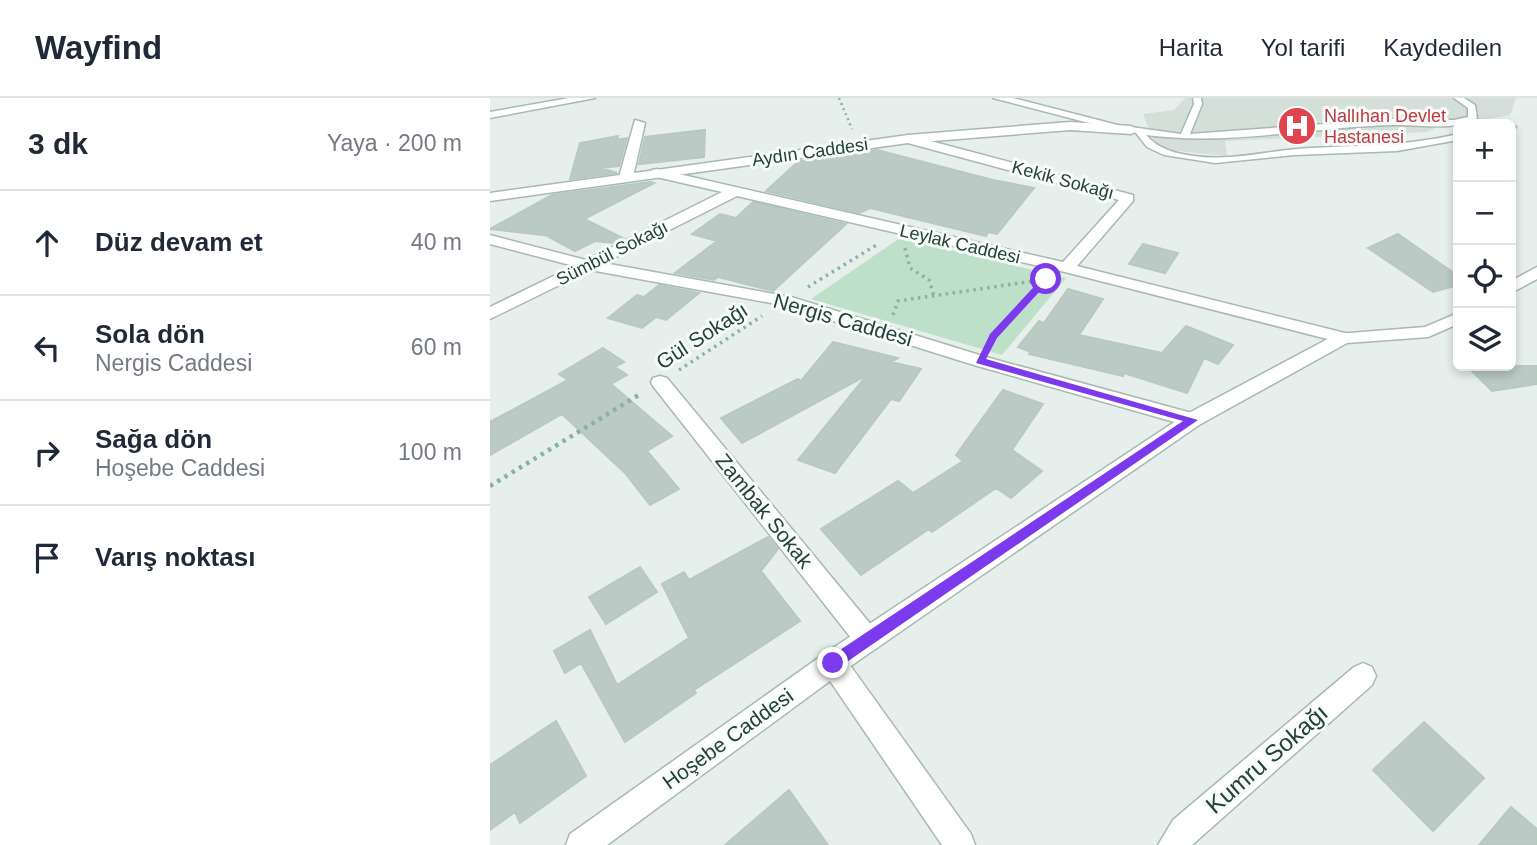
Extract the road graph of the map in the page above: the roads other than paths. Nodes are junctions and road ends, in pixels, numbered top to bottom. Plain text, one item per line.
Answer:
1 (589, 98) edge
2 (999, 98) edge
3 (1197, 98) edge
4 (1458, 98) edge
5 (490, 115) edge
6 (639, 123) dead end
7 (1135, 131) junction
8 (1184, 137) junction
9 (1453, 138) edge
10 (908, 139) junction
11 (657, 173) junction
12 (626, 177) junction
13 (733, 192) junction
14 (490, 197) edge
15 (490, 240) edge
16 (589, 265) junction
17 (1067, 268) junction
18 (1537, 272) edge
19 (1516, 285) edge
20 (490, 314) edge
21 (1453, 320) edge
22 (1343, 338) junction
23 (660, 382) road end
24 (1192, 420) junction
25 (868, 640) junction
26 (833, 663) junction
27 (1363, 676) dead end
28 (581, 845) edge
29 (960, 845) edge
30 (1173, 845) edge

1 - 5 street
2 - 7 street
3 - 8 lane
4 - 8 lane
6 - 12 street
7 - 8 lane
7 - 9 lane
7 - 10 street, Aydın Caddesi
10 - 11 street, Aydın Caddesi
10 - 17 street, Kekik Sokağı
11 - 12 street, Aydın Caddesi
11 - 13 street, Leylak Caddesi
12 - 14 street, Aydın Caddesi
13 - 16 street, Sümbül Sokağı
13 - 17 street, Leylak Caddesi
15 - 16 street, Nergis Caddesi
16 - 20 street, Sümbül Sokağı
16 - 24 street, Nergis Caddesi
17 - 22 street, Leylak Caddesi
18 - 19 street
21 - 22 street, Hoşebe Caddesi
22 - 24 street, Hoşebe Caddesi
23 - 25 street, Zambak Sokak
24 - 25 street, Hoşebe Caddesi
25 - 26 street, Hoşebe Caddesi
26 - 28 street, Hoşebe Caddesi
26 - 29 street
27 - 30 street, Kumru Sokağı

